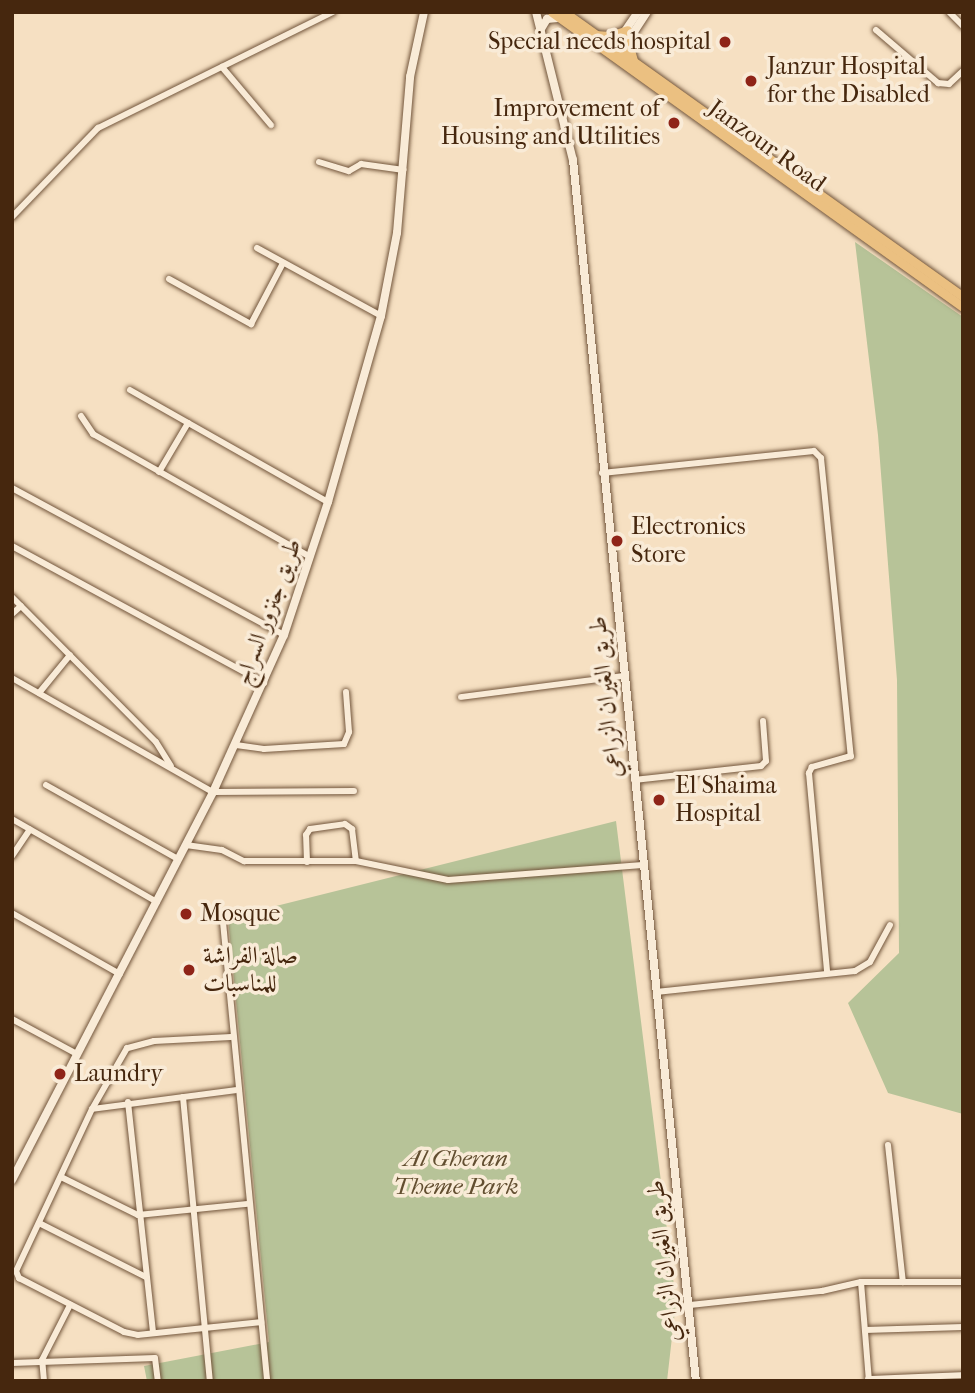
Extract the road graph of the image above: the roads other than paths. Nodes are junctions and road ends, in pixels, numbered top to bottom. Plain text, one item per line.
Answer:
1 (334, 12) edge
2 (424, 12) edge
3 (536, 12) edge
4 (638, 12) edge
5 (647, 12) edge
6 (950, 12) edge
7 (558, 14) edge
8 (963, 26) edge
9 (627, 30) junction
10 (876, 30) dead end
11 (540, 32) junction
12 (592, 34) junction
13 (628, 43) junction
14 (614, 55) junction
15 (636, 65) junction
16 (222, 67) junction
17 (963, 71) edge
18 (271, 125) dead end
19 (319, 162) dead end
20 (404, 170) junction
21 (12, 217) edge
22 (257, 248) dead end
23 (283, 263) junction
24 (169, 279) dead end
25 (963, 297) edge
26 (963, 307) edge
27 (381, 316) junction
28 (130, 390) dead end
29 (80, 416) dead end
30 (188, 423) junction
31 (159, 472) junction
32 (603, 473) junction
33 (12, 488) edge
34 (328, 502) junction
35 (12, 546) edge
36 (310, 557) junction
37 (12, 597) edge
38 (21, 606) junction
39 (12, 614) edge
40 (284, 635) junction
41 (70, 655) junction
42 (623, 676) junction
43 (12, 678) edge
44 (264, 683) junction
45 (346, 692) dead end
46 (39, 693) junction
47 (461, 697) dead end
48 (763, 721) dead end
49 (236, 745) junction
50 (173, 768) junction
51 (634, 780) junction
52 (46, 785) dead end
53 (354, 791) dead end
54 (213, 792) junction
55 (12, 819) edge
56 (30, 829) junction
57 (186, 845) junction
58 (12, 856) edge
59 (178, 859) junction
60 (307, 862) junction
61 (356, 862) junction
62 (642, 865) junction
63 (157, 902) junction
64 (12, 913) edge
65 (223, 922) dead end
66 (890, 925) dead end
67 (827, 972) junction
68 (120, 974) junction
69 (654, 992) junction
70 (12, 1019) edge
71 (231, 1037) junction
72 (77, 1054) junction
73 (236, 1090) junction
74 (183, 1097) junction
75 (128, 1102) junction
76 (92, 1109) junction
77 (888, 1145) dead end
78 (16, 1165) edge
79 (61, 1177) junction
80 (12, 1180) edge
81 (247, 1204) junction
82 (195, 1211) junction
83 (138, 1215) junction
84 (39, 1223) junction
85 (146, 1277) junction
86 (16, 1280) edge
87 (861, 1282) junction
88 (903, 1282) junction
89 (963, 1282) edge
90 (70, 1305) junction
91 (690, 1305) junction
92 (261, 1322) junction
93 (206, 1327) junction
94 (963, 1327) edge
95 (865, 1330) junction
96 (153, 1333) junction
97 (42, 1360) junction
98 (12, 1363) edge
99 (963, 1375) edge
100 (869, 1380) edge
101 (44, 1381) edge
102 (158, 1381) edge
103 (210, 1381) edge
104 (267, 1381) edge
105 (696, 1381) edge

1 - 16 street
2 - 20 street, طريق جنزور السراج
3 - 11 street, طريق الغيران الزراعي
4 - 9 street
5 - 13 street
6 - 8 street
7 - 11 street
7 - 12 main road, Janzour Road
7 - 14 main road, Janzour Road
9 - 12 main road
9 - 14 street
10 - 17 street
11 - 32 street, طريق الغيران الزراعي
12 - 14 main road, Janzour Road
13 - 14 street
13 - 15 main road
14 - 15 main road, Janzour Road
14 - 26 main road, Janzour Road
15 - 25 main road, Janzour Road
16 - 18 street
16 - 21 street
19 - 20 street
20 - 27 street, طريق جنزور السراج
22 - 23 street
23 - 24 street
23 - 27 street
27 - 34 street, طريق جنزور السراج
28 - 30 street
29 - 31 street
30 - 31 street
30 - 34 street
31 - 36 street
32 - 42 street, طريق الغيران الزراعي
32 - 67 street
33 - 40 street
34 - 36 street, طريق جنزور السراج
35 - 44 street
36 - 40 street, طريق جنزور السراج
37 - 38 street
38 - 39 street
38 - 41 street
40 - 44 street, طريق جنزور السراج
41 - 46 street
41 - 50 street
42 - 47 street
42 - 51 street, طريق الغيران الزراعي
43 - 46 street
44 - 49 street, طريق جنزور السراج
45 - 49 street
46 - 50 street
48 - 51 street
49 - 54 street, طريق جنزور السراج
50 - 54 street
51 - 62 street, طريق الغيران الزراعي
52 - 59 street
53 - 54 street
54 - 57 street, طريق جنزور السراج
55 - 56 street
56 - 58 street
56 - 63 street
57 - 59 street, طريق جنزور السراج
57 - 60 street
59 - 63 street, طريق جنزور السراج
60 - 61 street
60 - 61 street
61 - 62 street
62 - 69 street, طريق الغيران الزراعي
63 - 68 street, طريق جنزور السراج
64 - 68 street
65 - 71 street
66 - 67 street
67 - 69 street
68 - 72 street, طريق جنزور السراج
69 - 91 street, طريق الغيران الزراعي
70 - 72 street
71 - 73 street
71 - 76 street
72 - 78 street, طريق جنزور السراج
73 - 74 street
73 - 81 street
74 - 75 street
74 - 82 street
75 - 76 street
75 - 83 street
76 - 79 street
77 - 88 street
78 - 80 street, طريق جنزور السراج
79 - 83 street
79 - 84 street
81 - 82 street
81 - 92 street
82 - 83 street
82 - 93 street
83 - 85 street
84 - 85 street
84 - 86 street
85 - 96 street
86 - 90 street
87 - 88 street
87 - 91 street
87 - 95 street
88 - 89 street
90 - 96 street
90 - 97 street
91 - 105 street, طريق الغيران الزراعي
92 - 93 street
92 - 104 street
93 - 96 street
93 - 103 street
94 - 95 street
95 - 100 street
97 - 98 street
97 - 101 street
97 - 102 street
99 - 100 street

